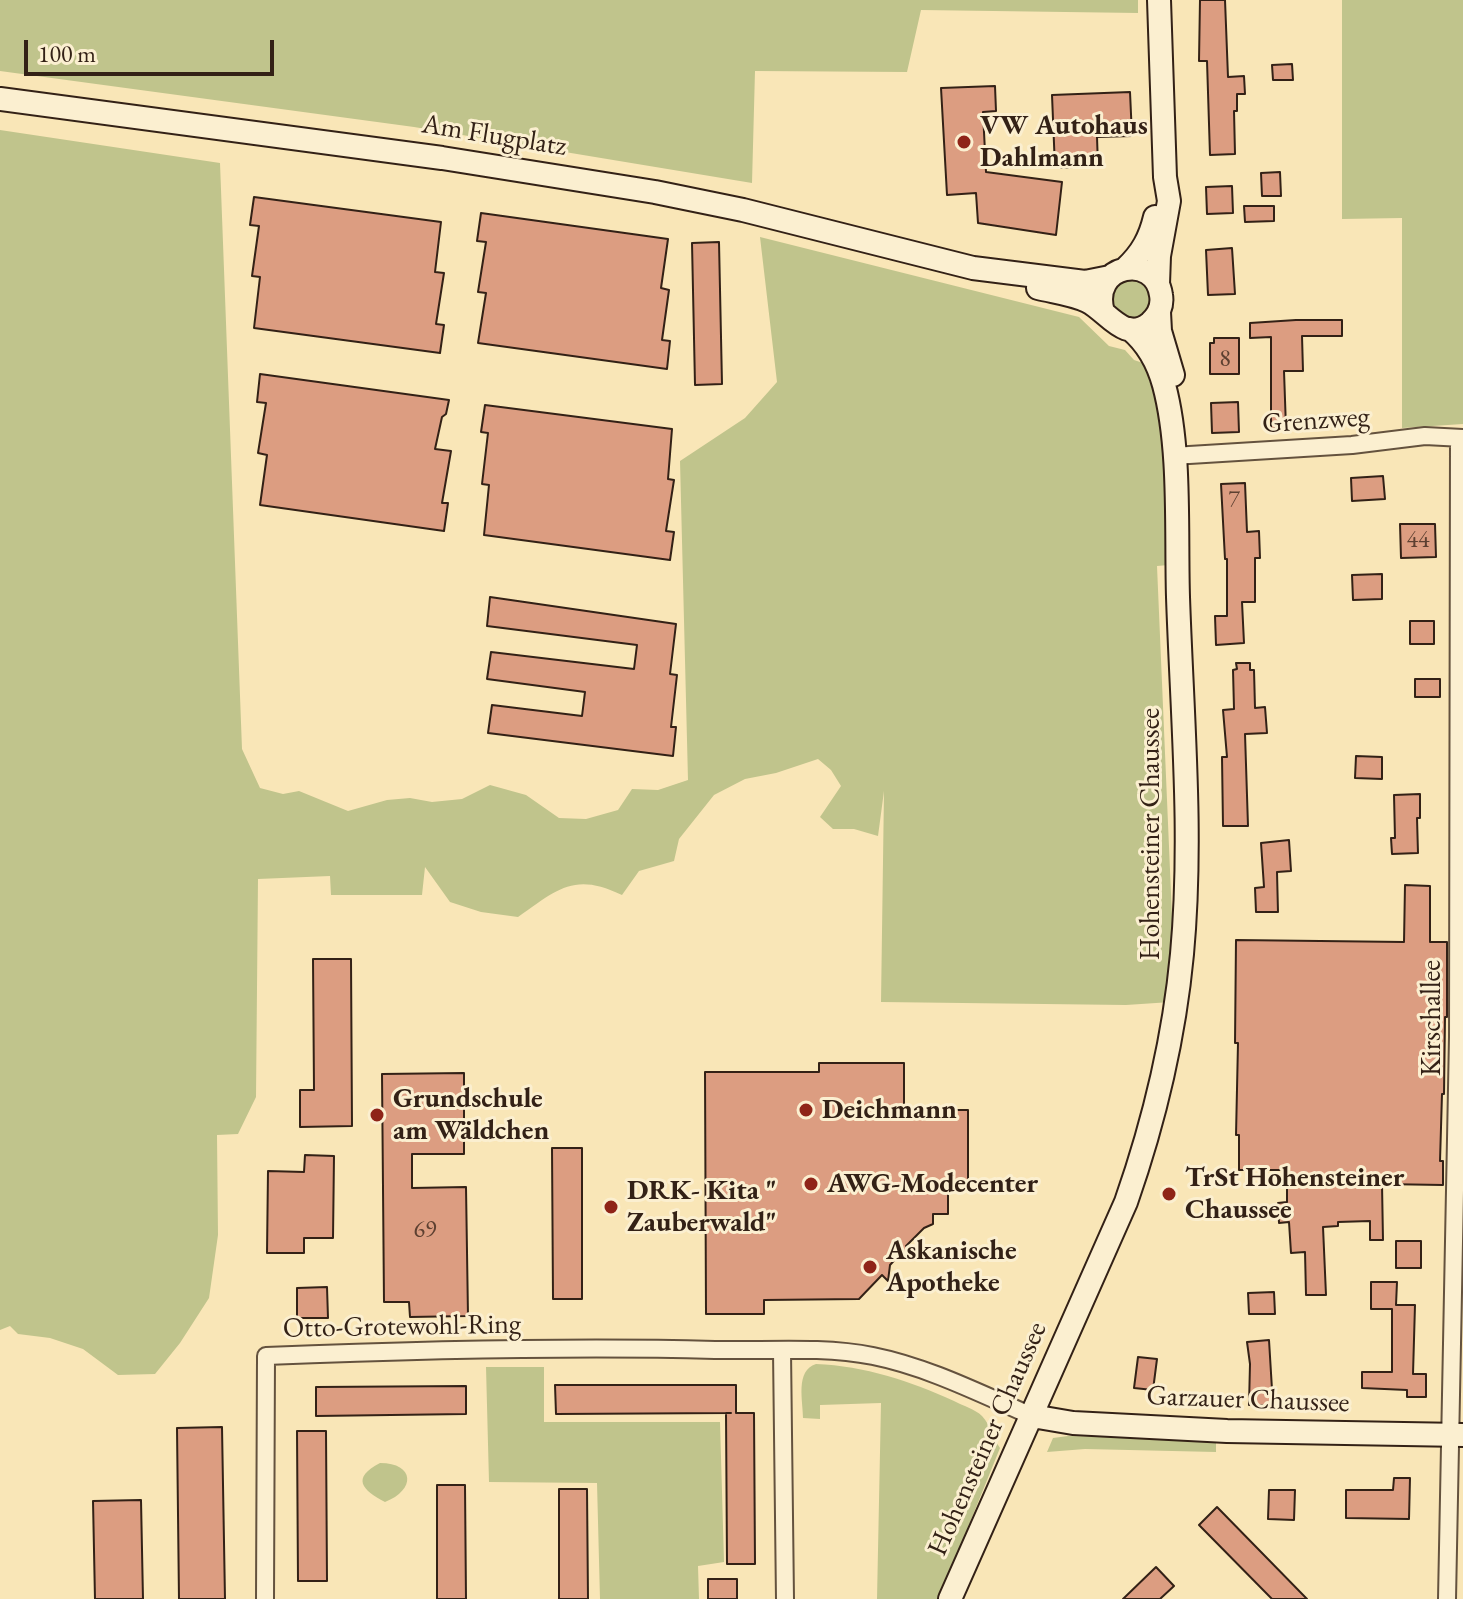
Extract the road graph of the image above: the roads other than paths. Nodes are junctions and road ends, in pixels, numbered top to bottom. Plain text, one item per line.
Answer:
1 (1159, 0) edge
2 (0, 99) edge
3 (1165, 177) junction
4 (973, 268) junction
5 (1118, 272) junction
6 (1158, 284) junction
7 (1103, 312) junction
8 (1159, 312) junction
9 (1130, 329) junction
10 (1461, 438) edge
11 (1173, 456) junction
12 (1461, 1037) edge
13 (782, 1351) junction
14 (1032, 1416) junction
15 (1456, 1435) edge
16 (265, 1599) edge
17 (785, 1599) edge
18 (950, 1599) edge
19 (1447, 1599) edge

1 - 3 main road
2 - 4 main road, Am Flugplatz
3 - 5 main road
3 - 6 main road
4 - 5 main road, Am Flugplatz
4 - 7 main road, Am Flugplatz
5 - 6 main road
5 - 7 main road
6 - 8 main road
7 - 9 main road
8 - 9 main road
8 - 11 main road, Hohensteiner Chaussee
9 - 11 main road, Hohensteiner Chaussee
10 - 11 street, Grenzweg
10 - 12 street, Kirschallee
11 - 14 main road, Hohensteiner Chaussee
12 - 15 street, Kirschallee
13 - 14 street, Otto-Grotewohl-Ring
13 - 16 street, Otto-Grotewohl-Ring
13 - 17 street
14 - 15 main road, Garzauer Chaussee
14 - 18 main road, Hohensteiner Chaussee
15 - 19 street, Kirschallee

